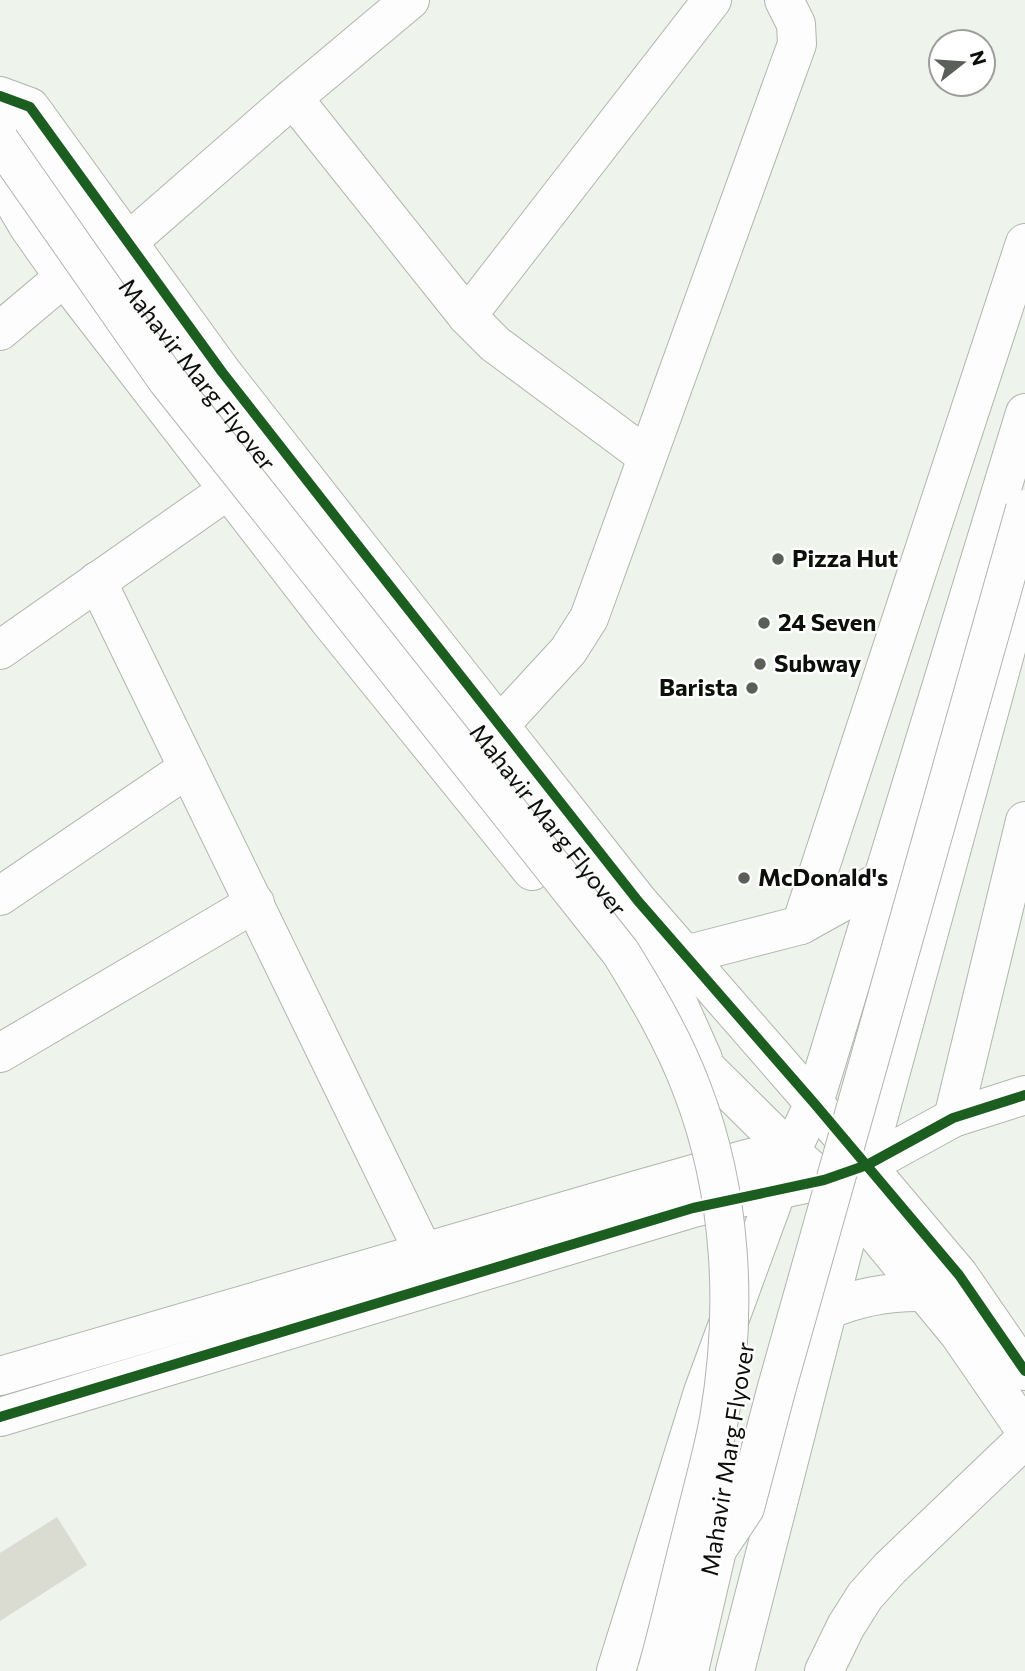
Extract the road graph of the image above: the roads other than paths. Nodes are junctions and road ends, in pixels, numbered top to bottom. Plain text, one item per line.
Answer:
1 (410, 0) edge
2 (712, 0) edge
3 (785, 0) edge
4 (293, 98) junction
5 (5, 115) edge
6 (0, 178) edge
7 (128, 241) junction
8 (1025, 243) edge
9 (64, 277) junction
10 (467, 316) junction
11 (0, 331) edge
12 (1025, 413) edge
13 (646, 456) junction
14 (228, 489) junction
15 (1025, 509) edge
16 (1025, 580) edge
17 (97, 581) junction
18 (0, 650) edge
19 (500, 725) junction
20 (188, 768) junction
21 (1025, 821) edge
22 (882, 880) junction
23 (0, 896) edge
24 (255, 904) junction
25 (1015, 904) edge
26 (801, 926) junction
27 (685, 955) junction
28 (0, 1053) edge
29 (1025, 1095) edge
30 (814, 1103) junction
31 (953, 1118) junction
32 (791, 1152) junction
33 (867, 1165) junction
34 (824, 1180) junction
35 (778, 1189) junction
36 (854, 1207) junction
37 (424, 1253) junction
38 (926, 1292) junction
39 (828, 1310) junction
40 (0, 1376) edge
41 (1020, 1396) edge
42 (0, 1417) edge
43 (1025, 1439) edge
44 (717, 1550) junction
45 (616, 1671) edge
46 (657, 1671) edge
47 (689, 1671) edge
48 (735, 1671) edge
49 (824, 1671) edge

1 - 4 main road
2 - 10 main road
3 - 13 main road
4 - 7 main road
4 - 10 main road
5 - 7 main road
5 - 44 main road, Mahavir Marg Flyover, bridge
5 - 46 main road, Mahavir Marg Flyover, bridge
6 - 9 main road
7 - 19 main road
8 - 26 main road
9 - 11 main road
9 - 14 main road
10 - 13 main road
12 - 22 main road
13 - 19 main road
14 - 17 main road
14 - 32 main road
15 - 44 main road, bridge
16 - 33 main road
17 - 18 main road
17 - 20 main road
19 - 27 main road
20 - 23 main road
20 - 24 main road
21 - 25 main road
22 - 26 main road
22 - 30 main road
24 - 28 main road
24 - 37 main road
25 - 31 main road
26 - 27 main road
27 - 30 main road
29 - 31 main road
30 - 32 main road
30 - 33 main road
31 - 33 main road
32 - 34 main road
32 - 35 main road
32 - 37 main road
33 - 34 main road
33 - 36 main road
33 - 41 main road
34 - 35 main road
34 - 36 main road
35 - 42 main road
35 - 45 main road
36 - 38 main road
36 - 39 main road
37 - 40 main road
38 - 39 main road
38 - 41 main road
39 - 48 main road
43 - 49 main road
44 - 47 main road, Mahavir Marg Flyover, bridge

